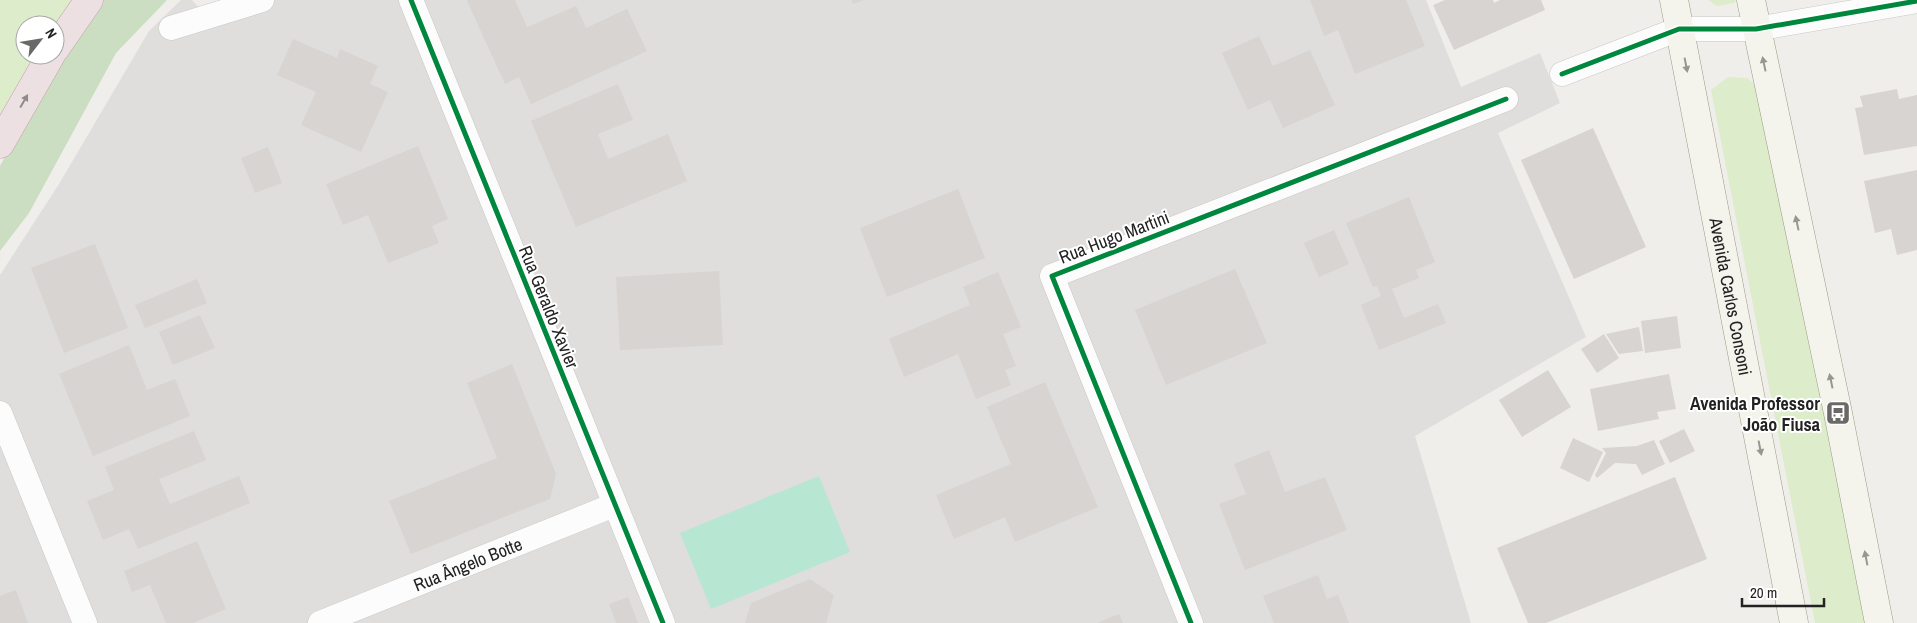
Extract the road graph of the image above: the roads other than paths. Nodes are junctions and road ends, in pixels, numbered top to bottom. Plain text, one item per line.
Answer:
1 (89, 0) edge
2 (262, 0) edge
3 (411, 0) edge
4 (1674, 0) edge
5 (1751, 0) edge
6 (1917, 1) edge
7 (171, 28) dead end
8 (1680, 29) junction
9 (1756, 29) junction
10 (65, 35) edge
11 (45, 65) edge
12 (1562, 74) dead end
13 (1506, 99) dead end
14 (0, 144) edge
15 (0, 413) edge
16 (614, 505) junction
17 (85, 623) edge
18 (320, 623) edge
19 (663, 623) edge
20 (1191, 623) edge
21 (1794, 623) edge
22 (1879, 623) edge

1 - 10 highway
2 - 7 street
3 - 16 street, Rua Geraldo Xavier
4 - 8 main road, Avenida Carlos Consoni
5 - 9 main road
6 - 9 street
8 - 9 street
8 - 12 street
8 -> 21 main road, Avenida Carlos Consoni
22 -> 9 main road
14 -> 11 highway
13 - 20 street, Rua Hugo Martini
15 - 17 street
16 - 18 street, Rua Ângelo Botte
16 - 19 street, Rua Geraldo Xavier

